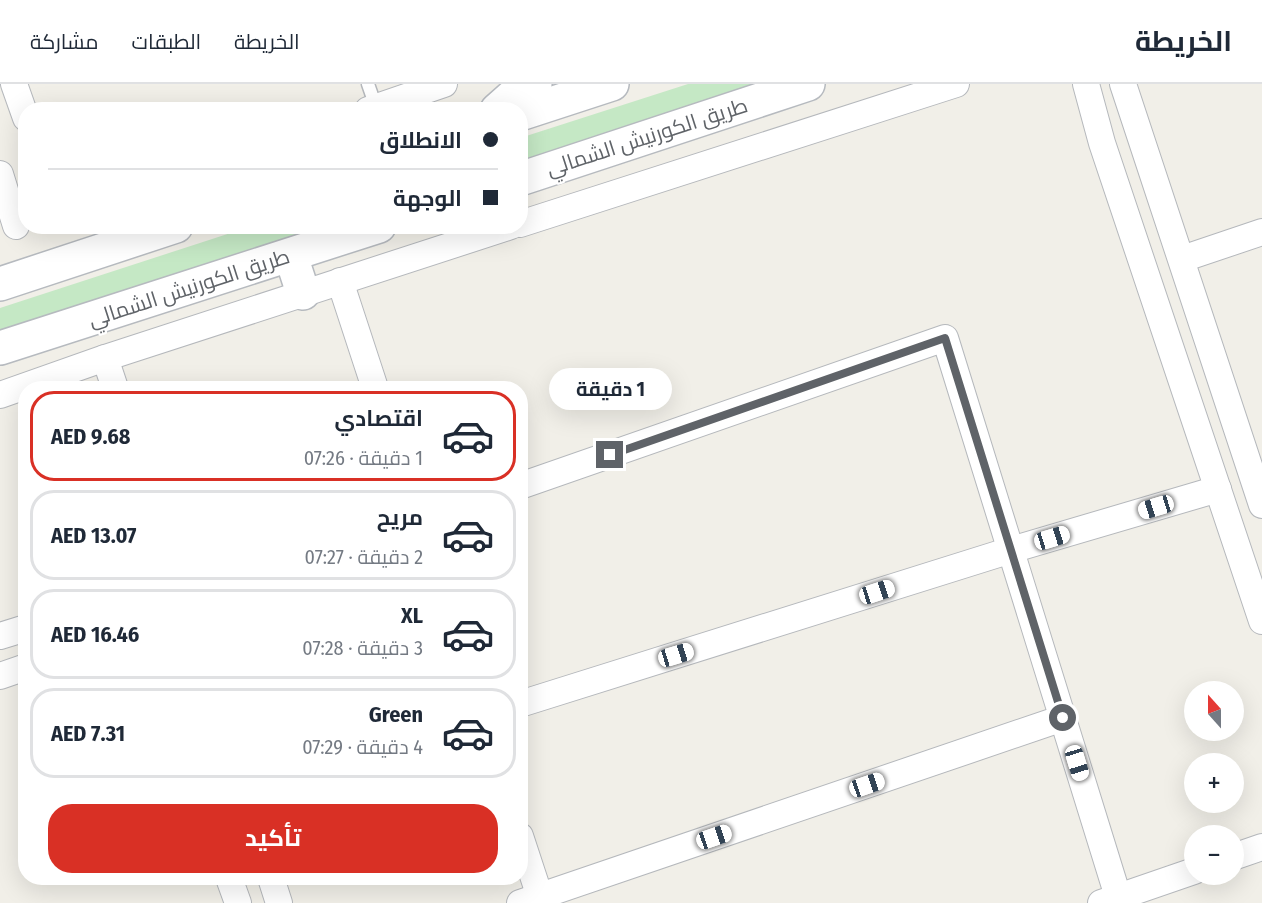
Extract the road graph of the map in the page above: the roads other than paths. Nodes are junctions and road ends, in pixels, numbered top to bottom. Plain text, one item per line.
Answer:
1 (14, 84) edge
2 (444, 84) edge
3 (535, 84) edge
4 (612, 84) edge
5 (808, 84) edge
6 (956, 84) edge
7 (1086, 84) edge
8 (1123, 84) edge
9 (371, 100) edge
10 (20, 102) edge
11 (506, 102) edge
12 (528, 111) edge
13 (0, 174) edge
14 (528, 176) edge
15 (528, 221) edge
16 (14, 226) edge
17 (1262, 232) edge
18 (152, 234) edge
19 (356, 234) edge
20 (486, 234) edge
21 (291, 256) junction
22 (1182, 259) junction
23 (340, 281) junction
24 (0, 284) edge
25 (303, 293) junction
26 (0, 348) edge
27 (105, 358) junction
28 (72, 379) edge
29 (113, 381) edge
30 (373, 381) edge
31 (18, 391) edge
32 (0, 395) edge
33 (1255, 461) edge
34 (528, 483) edge
35 (1218, 489) junction
36 (1262, 505) edge
37 (1011, 550) junction
38 (1262, 621) edge
39 (18, 630) edge
40 (0, 636) edge
41 (18, 670) edge
42 (0, 676) edge
43 (528, 701) edge
44 (1063, 718) junction
45 (1262, 847) edge
46 (1244, 853) edge
47 (528, 873) edge
48 (1184, 875) edge
49 (232, 885) edge
50 (273, 885) edge
51 (534, 901) edge
52 (1113, 901) edge
53 (238, 903) edge
54 (279, 903) edge

1 - 10 street
2 - 9 street
3 - 11 main road
4 - 12 main road
5 - 14 main road, طريق الكورنيش الشمالي
6 - 15 street
7 - 35 street
8 - 22 street
13 - 16 street
17 - 22 street
18 - 24 main road
19 - 21 main road, طريق الكورنيش الشمالي
20 - 23 street
21 - 25 main road
21 - 26 main road, طريق الكورنيش الشمالي
22 - 33 street
23 - 25 street
23 - 30 street
25 - 27 street
27 - 28 street
27 - 29 street
31 - 32 street
33 - 36 street
34 - 37 street
35 - 37 street
35 - 38 street
37 - 43 street
37 - 44 street
39 - 40 street
41 - 42 street
44 - 51 street
44 - 52 street
45 - 46 street
47 - 51 street
48 - 52 street
49 - 53 street
50 - 54 street

